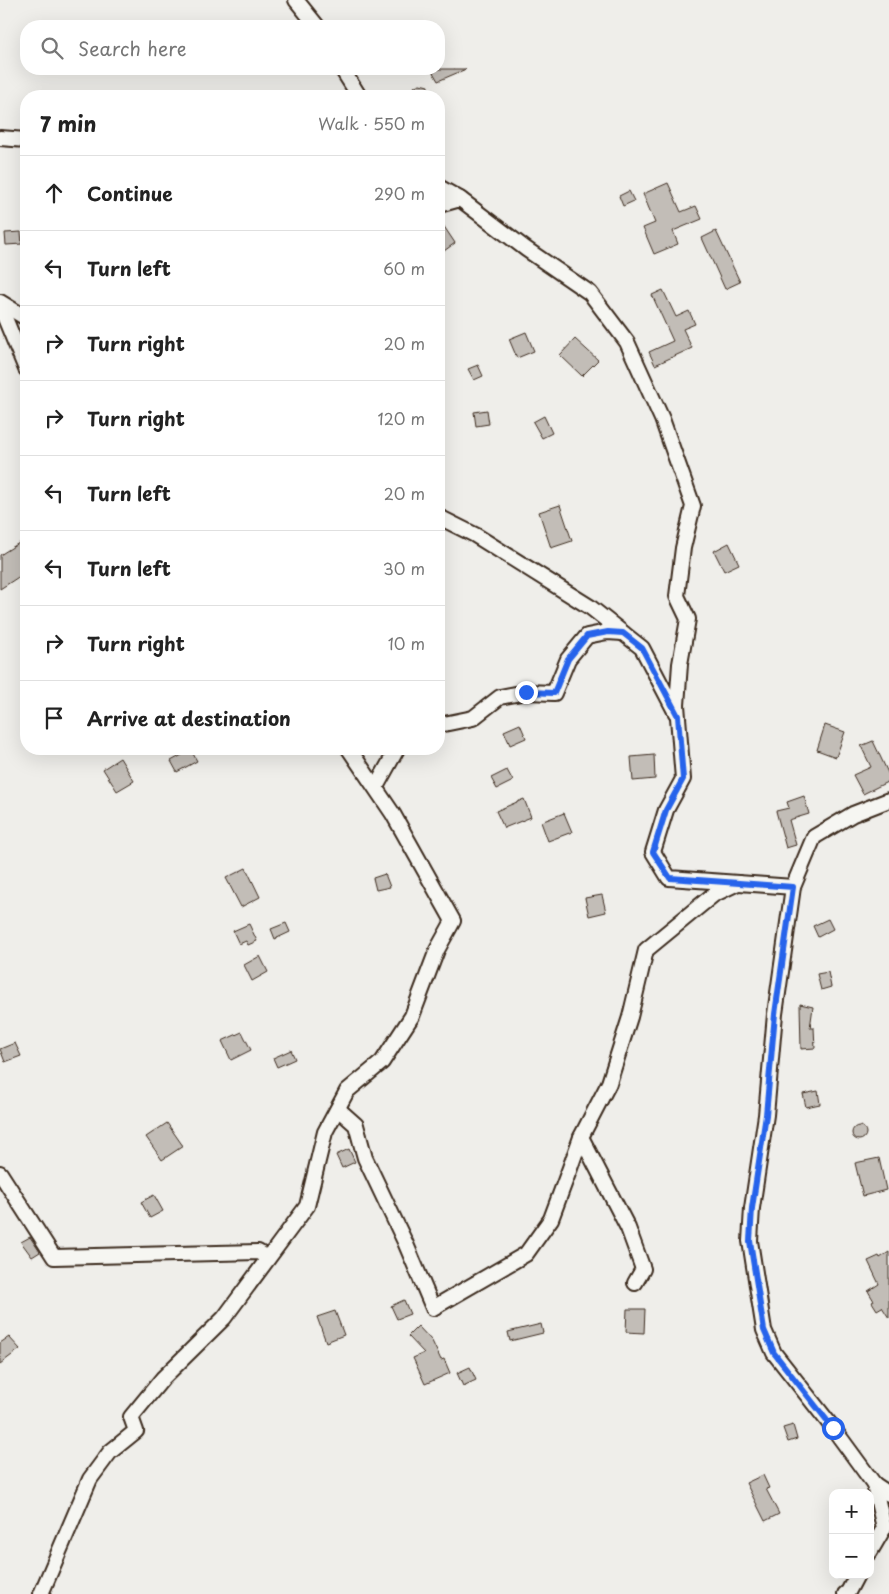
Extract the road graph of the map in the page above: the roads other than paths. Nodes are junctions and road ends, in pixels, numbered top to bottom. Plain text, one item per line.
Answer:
1 (296, 0) edge
2 (312, 20) edge
3 (346, 75) edge
4 (355, 90) edge
5 (0, 138) edge
6 (20, 140) edge
7 (445, 190) edge
8 (445, 195) edge
9 (460, 199) junction
10 (445, 203) edge
11 (0, 304) edge
12 (20, 315) edge
13 (20, 353) edge
14 (445, 520) edge
15 (623, 633) junction
16 (678, 716) junction
17 (445, 724) edge
18 (353, 755) edge
19 (393, 755) edge
20 (376, 788) junction
21 (889, 800) edge
22 (738, 883) junction
23 (793, 887) junction
24 (338, 1109) junction
25 (581, 1137) junction
26 (0, 1172) edge
27 (268, 1258) junction
28 (634, 1283) dead end
29 (874, 1484) junction
30 (889, 1494) edge
31 (874, 1545) edge
32 (855, 1579) edge
33 (41, 1594) edge
34 (845, 1594) edge

1 - 2 street
3 - 4 street
5 - 6 street
7 - 9 street
8 - 9 street
9 - 10 street
9 - 16 street
11 - 12 street
11 - 13 street
14 - 15 street
15 - 16 street
15 - 17 street
16 - 22 street
18 - 20 street
19 - 20 street
20 - 24 street
21 - 23 street
22 - 23 street
22 - 25 street
23 - 29 street
24 - 25 street
24 - 27 street
25 - 28 street
26 - 27 street
27 - 33 street
29 - 30 street
29 - 31 street
32 - 34 street

